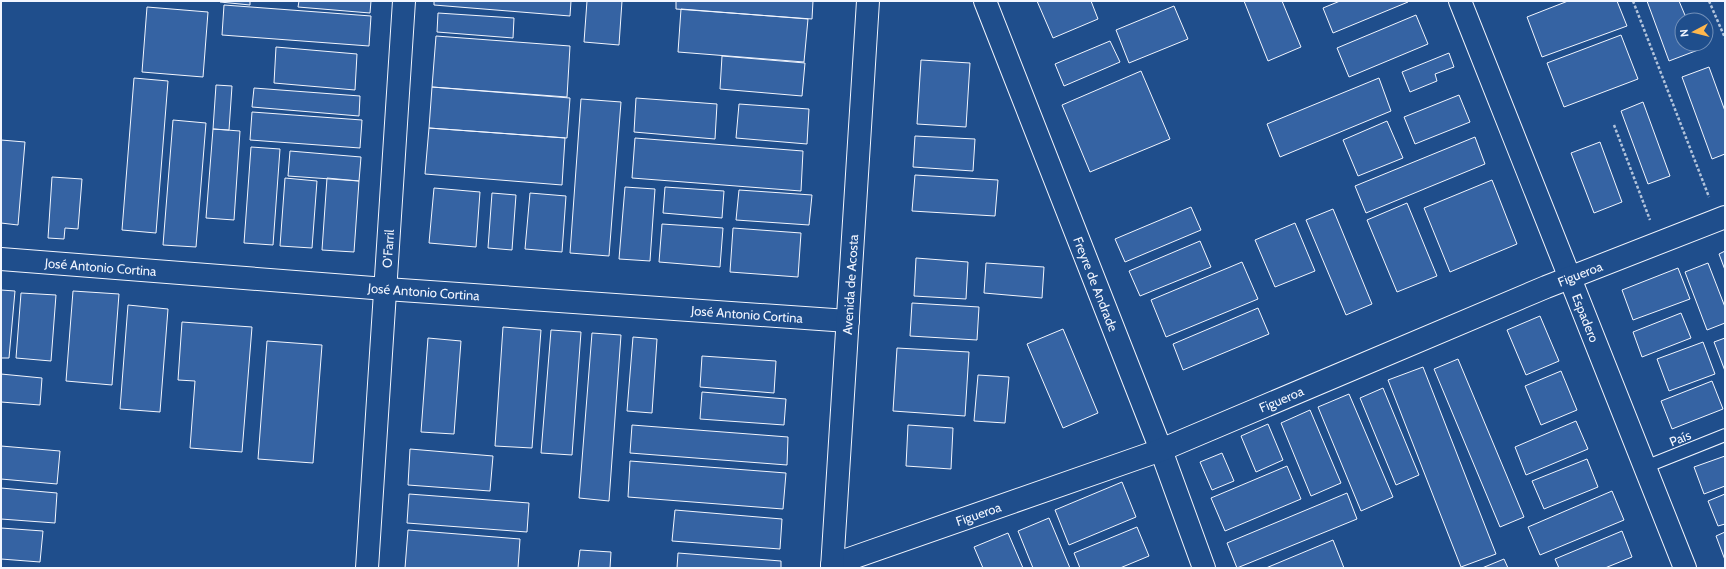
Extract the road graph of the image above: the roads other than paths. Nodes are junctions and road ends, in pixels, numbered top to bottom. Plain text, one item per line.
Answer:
1 (404, 1) edge
2 (868, 1) edge
3 (985, 1) edge
4 (1460, 1) edge
5 (1722, 218) edge
6 (1, 259) edge
7 (1570, 278) junction
8 (386, 289) junction
9 (848, 321) junction
10 (1725, 435) edge
11 (1161, 450) junction
12 (1645, 466) junction
13 (832, 567) edge
14 (367, 568) edge
15 (1204, 568) edge
16 (1685, 568) edge

1 - 8 street, O'Farril
2 - 9 street, Avenida de Acosta
3 - 11 street, Freyre de Andrade
4 - 7 street, Espadero
5 - 7 street, Figueroa
6 - 8 street, José Antonio Cortina
7 - 11 street, Figueroa
7 - 12 street, Espadero
8 - 9 street, José Antonio Cortina
8 - 14 street, O'Farril
9 - 13 street, Avenida de Acosta
10 - 12 lane, País
11 - 13 street, Figueroa
11 - 15 street, Freyre de Andrade
12 - 16 street, Espadero

